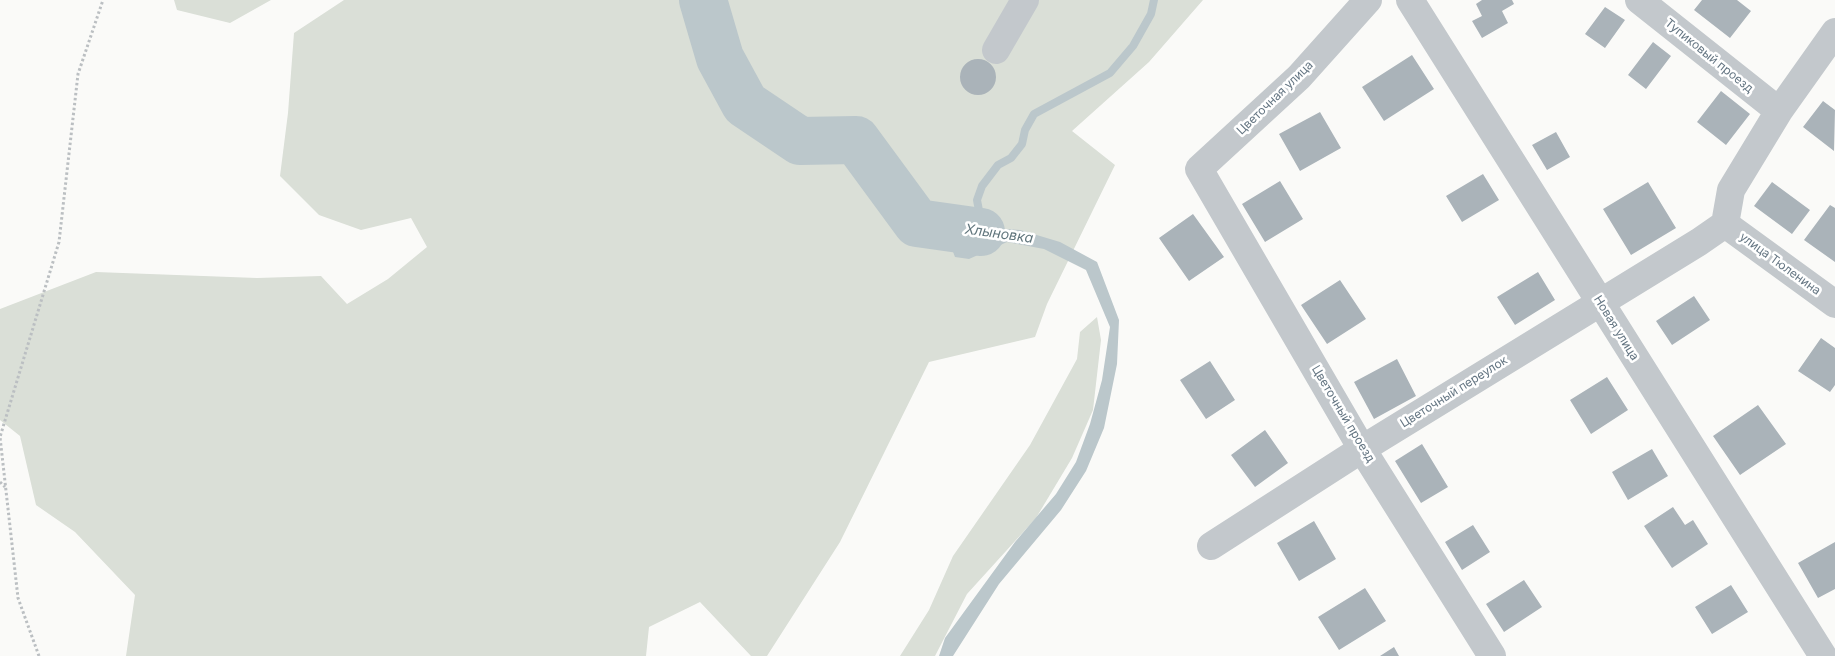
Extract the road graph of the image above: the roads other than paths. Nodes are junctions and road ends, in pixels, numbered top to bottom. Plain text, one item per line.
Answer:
1 (1025, 0) edge
2 (1368, 0) edge
3 (1410, 0) edge
4 (1639, 0) edge
5 (1835, 32) edge
6 (996, 50) dead end
7 (1779, 111) junction
8 (1199, 169) joint
9 (1725, 224) junction
10 (1600, 302) junction
11 (1835, 304) edge
12 (1362, 449) junction
13 (1211, 546) dead end
14 (1492, 656) edge
15 (1823, 656) edge

1 - 6 street
2 - 8 street, Цветочная улица
3 - 10 street, Новая улица
4 - 7 street, Тупиковый проезд
5 - 7 street
7 - 9 street
8 - 12 street, Цветочный проезд
9 - 10 street, Цветочный переулок
9 - 11 street, улица Тюленина
10 - 12 street, Цветочный переулок
10 - 15 street, Новая улица
12 - 13 street, Цветочный переулок
12 - 14 street, Цветочный проезд

